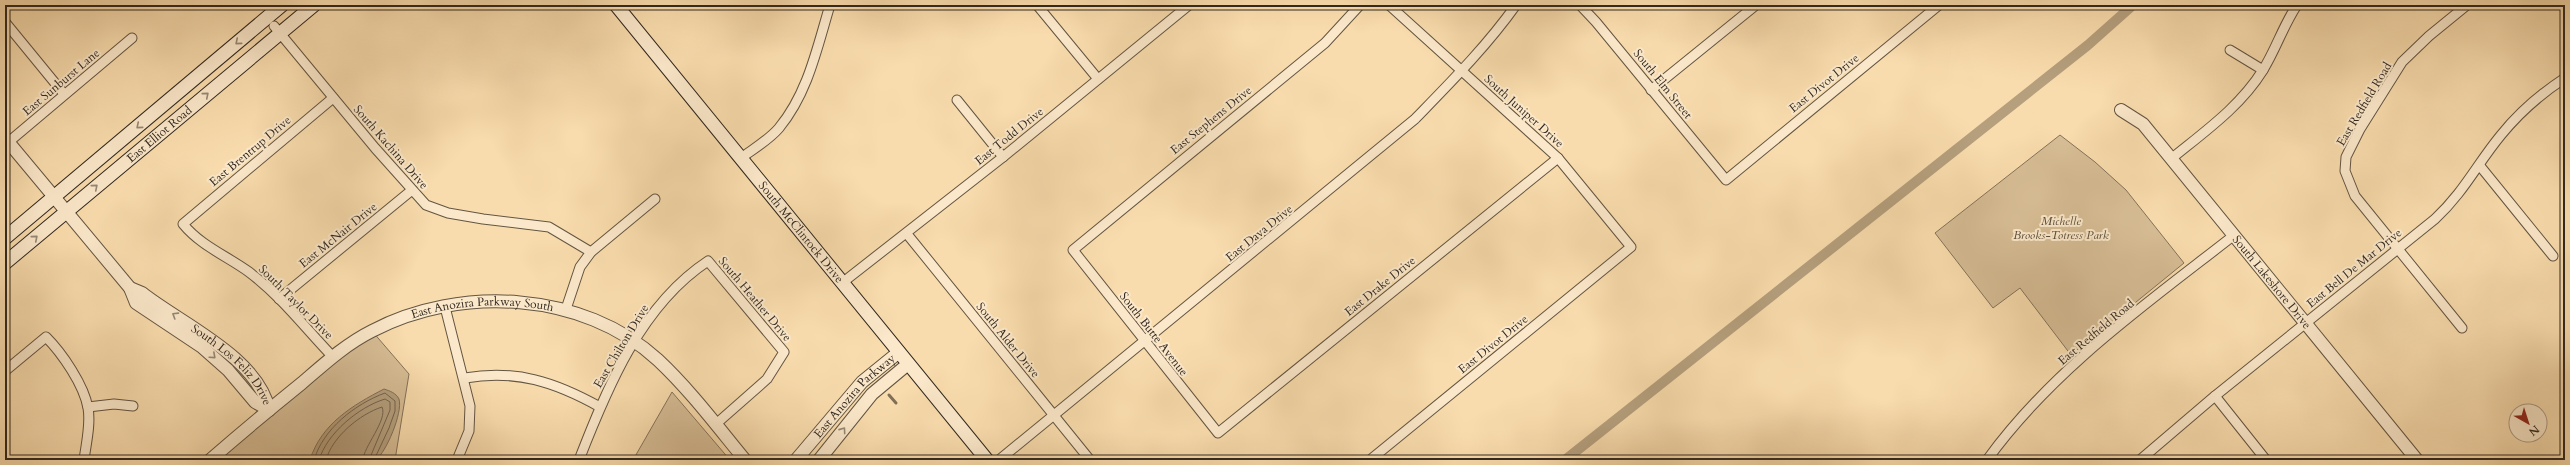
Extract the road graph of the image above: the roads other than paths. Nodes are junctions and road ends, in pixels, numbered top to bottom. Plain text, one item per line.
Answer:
1 (282, 5) edge
2 (314, 5) edge
3 (616, 5) edge
4 (830, 5) edge
5 (1037, 5) edge
6 (1189, 5) edge
7 (1360, 5) edge
8 (1389, 5) edge
9 (1516, 5) edge
10 (1580, 5) edge
11 (1756, 5) edge
12 (1939, 5) edge
13 (2298, 5) edge
14 (2467, 5) edge
15 (5, 22) edge
16 (277, 30) junction
17 (132, 38) dead end
18 (2230, 50) dead end
19 (1462, 70) junction
20 (2263, 70) junction
21 (1098, 79) junction
22 (2563, 82) edge
23 (1651, 90) junction
24 (64, 94) junction
25 (333, 98) junction
26 (956, 100) dead end
27 (2121, 110) dead end
28 (6, 142) edge
29 (1003, 157) junction
30 (741, 158) junction
31 (1558, 158) junction
32 (2171, 159) junction
33 (2480, 166) junction
34 (1726, 180) joint
35 (412, 190) junction
36 (54, 197) junction
37 (655, 199) dead end
38 (66, 212) junction
39 (183, 224) joint
40 (907, 234) junction
41 (2233, 236) junction
42 (5, 238) edge
43 (1631, 247) joint
44 (2398, 249) junction
45 (1073, 250) joint
46 (591, 252) junction
47 (2552, 256) dead end
48 (708, 261) joint
49 (5, 263) edge
50 (842, 283) junction
51 (279, 299) junction
52 (445, 307) junction
53 (566, 309) junction
54 (2305, 323) junction
55 (2462, 328) dead end
56 (1144, 341) junction
57 (635, 343) junction
58 (899, 352) junction
59 (333, 357) junction
60 (908, 364) junction
61 (5, 371) edge
62 (465, 378) junction
63 (2215, 396) junction
64 (133, 406) dead end
65 (88, 407) junction
66 (600, 407) junction
67 (269, 410) junction
68 (1054, 416) junction
69 (716, 424) junction
70 (1218, 434) joint
71 (84, 460) edge
72 (210, 460) edge
73 (457, 460) edge
74 (579, 460) edge
75 (745, 460) edge
76 (796, 460) edge
77 (819, 460) edge
78 (987, 460) edge
79 (999, 460) edge
80 (1090, 460) edge
81 (1370, 460) edge
82 (1986, 460) edge
83 (2140, 460) edge
84 (2266, 460) edge
85 (2417, 460) edge

1 -> 36 main road, East Elliot Road
2 - 16 main road, East Elliot Road
3 - 30 main road, South McClintock Drive
4 - 30 street
5 - 21 street
6 - 21 street, East Todd Drive
7 - 45 street, East Stephens Drive
8 - 19 street, South Juniper Drive
9 - 19 street, East Dava Drive
10 - 23 street, South Elm Street
11 - 23 street
12 - 34 street, East Divot Drive
13 - 20 street
14 - 44 street, East Redfield Road
15 - 24 street
16 - 25 street, South Kachina Drive
38 -> 16 main road, East Elliot Road
17 - 24 street, East Sunburst Lane
18 - 20 street
19 - 31 street, South Juniper Drive
19 - 56 street, East Dava Drive
20 - 32 street
21 - 29 street, East Todd Drive
22 - 33 street, East Bell De Mar Drive
23 - 34 street, South Elm Street
24 - 28 street, East Sunburst Lane
25 - 35 street, South Kachina Drive
25 - 39 street, East Brentrup Drive
26 - 29 street
27 - 32 street, South Lakeshore Drive
28 - 36 street, South Los Feliz Drive
29 - 40 street, East Todd Drive
30 - 50 main road, South McClintock Drive
31 - 43 street, South Juniper Drive
31 - 70 street, East Drake Drive
32 - 41 street, South Lakeshore Drive
33 - 44 street, East Bell De Mar Drive
33 - 47 street
35 - 46 street, South Kachina Drive
35 - 51 street, East McNair Drive
36 - 38 street, South Los Feliz Drive
36 - 42 main road, East Elliot Road
37 - 46 street
49 -> 38 main road, East Elliot Road
38 - 67 street, South Los Feliz Drive
39 - 51 street, South Taylor Drive
40 - 50 street, East Todd Drive
40 - 68 street, South Alder Drive
41 - 54 street, South Lakeshore Drive
41 - 82 street, East Redfield Road
43 - 81 street, East Divot Drive
44 - 54 street, East Bell De Mar Drive
44 - 55 street
45 - 56 street, South Butte Avenue
46 - 53 street
48 - 57 street, East Chilton Drive
48 - 69 street, South Heather Drive
50 - 58 main road, South McClintock Drive
51 - 59 street, South Taylor Drive
52 - 53 street, East Anozira Parkway South
52 - 59 street, East Anozira Parkway South
52 - 62 street
53 - 57 street, East Anozira Parkway South
54 - 63 street, East Bell De Mar Drive
54 - 85 street, South Lakeshore Drive
56 - 68 street, East Dava Drive
56 - 70 street, South Butte Avenue
57 - 66 street, East Chilton Drive
57 - 69 street, East Anozira Parkway South
58 - 60 main road, South McClintock Drive
58 - 76 street, East Anozira Parkway
59 - 67 street, East Anozira Parkway South
77 -> 60 street, East Anozira Parkway
60 - 78 main road, South McClintock Drive
61 - 65 street
62 - 66 street
62 - 73 street
63 - 83 street, East Bell De Mar Drive
63 - 84 street
64 - 65 street
65 - 71 street
66 - 74 street, East Chilton Drive
67 - 72 street, East Anozira Parkway South
68 - 79 street, East Dava Drive
68 - 80 street, South Alder Drive
69 - 75 street, East Anozira Parkway South

